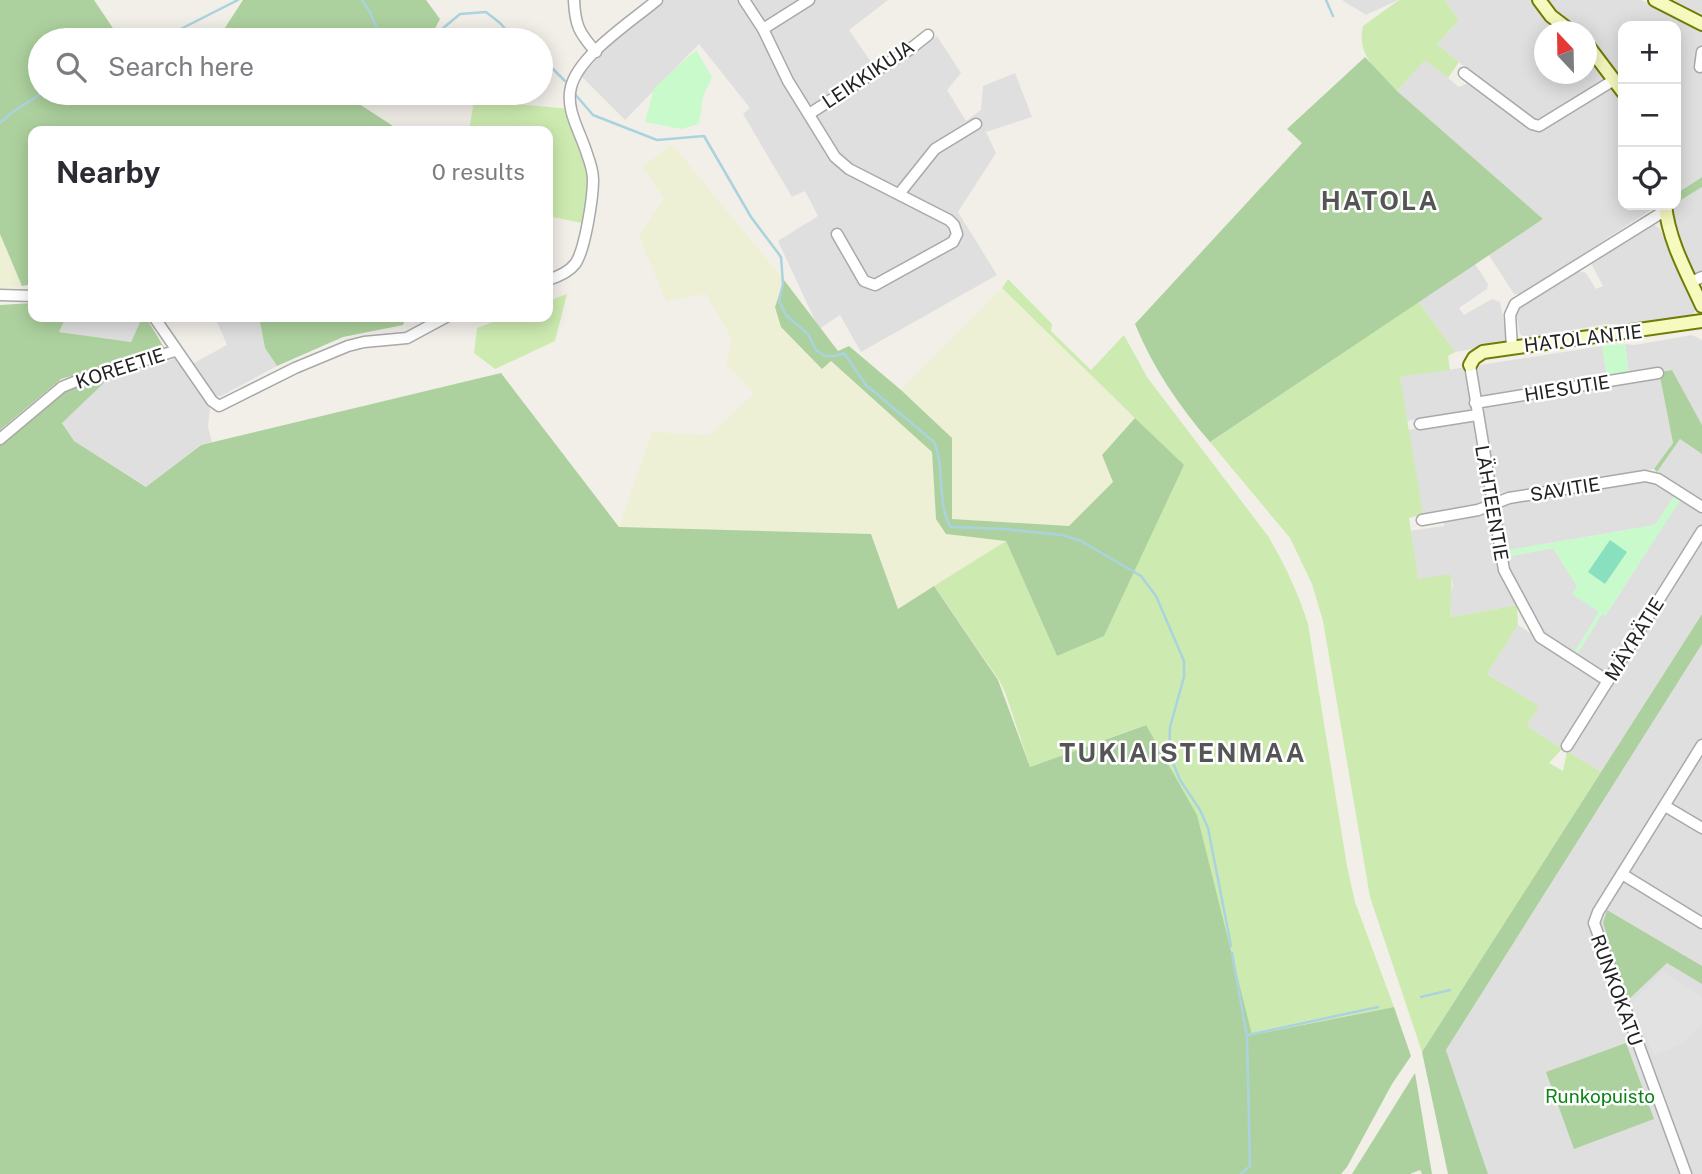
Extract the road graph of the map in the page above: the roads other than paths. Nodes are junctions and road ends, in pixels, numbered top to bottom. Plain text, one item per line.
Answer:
1 (574, 0) edge
2 (657, 0) edge
3 (744, 0) edge
4 (810, 0) edge
5 (1539, 0) edge
6 (1655, 0) edge
7 (1558, 21) edge
8 (1702, 24) edge
9 (763, 29) junction
10 (928, 35) dead end
11 (596, 52) junction
12 (1702, 52) edge
13 (1597, 57) edge
14 (1700, 66) dead end
15 (1464, 73) dead end
16 (1614, 80) junction
17 (1618, 85) edge
18 (809, 114) junction
19 (976, 124) dead end
20 (899, 194) junction
21 (1660, 210) edge
22 (1666, 210) edge
23 (837, 234) dead end
24 (553, 278) edge
25 (1696, 279) edge
26 (0, 295) edge
27 (28, 296) edge
28 (1702, 306) edge
29 (1702, 321) edge
30 (157, 322) edge
31 (437, 322) edge
32 (1512, 347) junction
33 (175, 351) junction
34 (1470, 365) joint
35 (1658, 373) dead end
36 (1475, 403) junction
37 (1477, 415) junction
38 (1420, 424) dead end
39 (0, 439) edge
40 (1492, 503) junction
41 (1702, 507) edge
42 (1422, 520) dead end
43 (1702, 531) edge
44 (1608, 681) junction
45 (1702, 745) edge
46 (1567, 746) dead end
47 (1665, 806) junction
48 (1702, 828) edge
49 (1622, 874) junction
50 (1702, 923) edge
51 (1686, 1174) edge

1 - 11 street
2 - 11 street
3 - 9 street
4 - 9 street
5 - 7 street
6 - 8 street
9 - 18 street
10 - 18 street, LEIKKIKUJA
11 - 24 street
12 - 14 street
13 - 16 street
15 - 16 street
16 - 17 street
18 - 20 street
19 - 20 street
20 - 23 street
21 - 32 street
22 - 25 street
25 - 28 street
26 - 27 street
29 - 32 street, HATOLANTIE
30 - 33 street
31 - 33 street
32 - 34 street, HATOLANTIE
33 - 39 street, KOREETIE
34 - 36 street, LÄHTEENTIE
35 - 36 street, HIESUTIE
36 - 37 street, LÄHTEENTIE
37 - 38 street
37 - 40 street, LÄHTEENTIE
40 - 41 street, SAVITIE
40 - 42 street, SAVITIE
40 - 44 street, LÄHTEENTIE
43 - 44 street, MÄYRÄTIE
44 - 46 street, MÄYRÄTIE
45 - 47 street, RUNKOKATU
47 - 48 street
47 - 49 street, RUNKOKATU
49 - 50 street
49 - 51 street, RUNKOKATU

